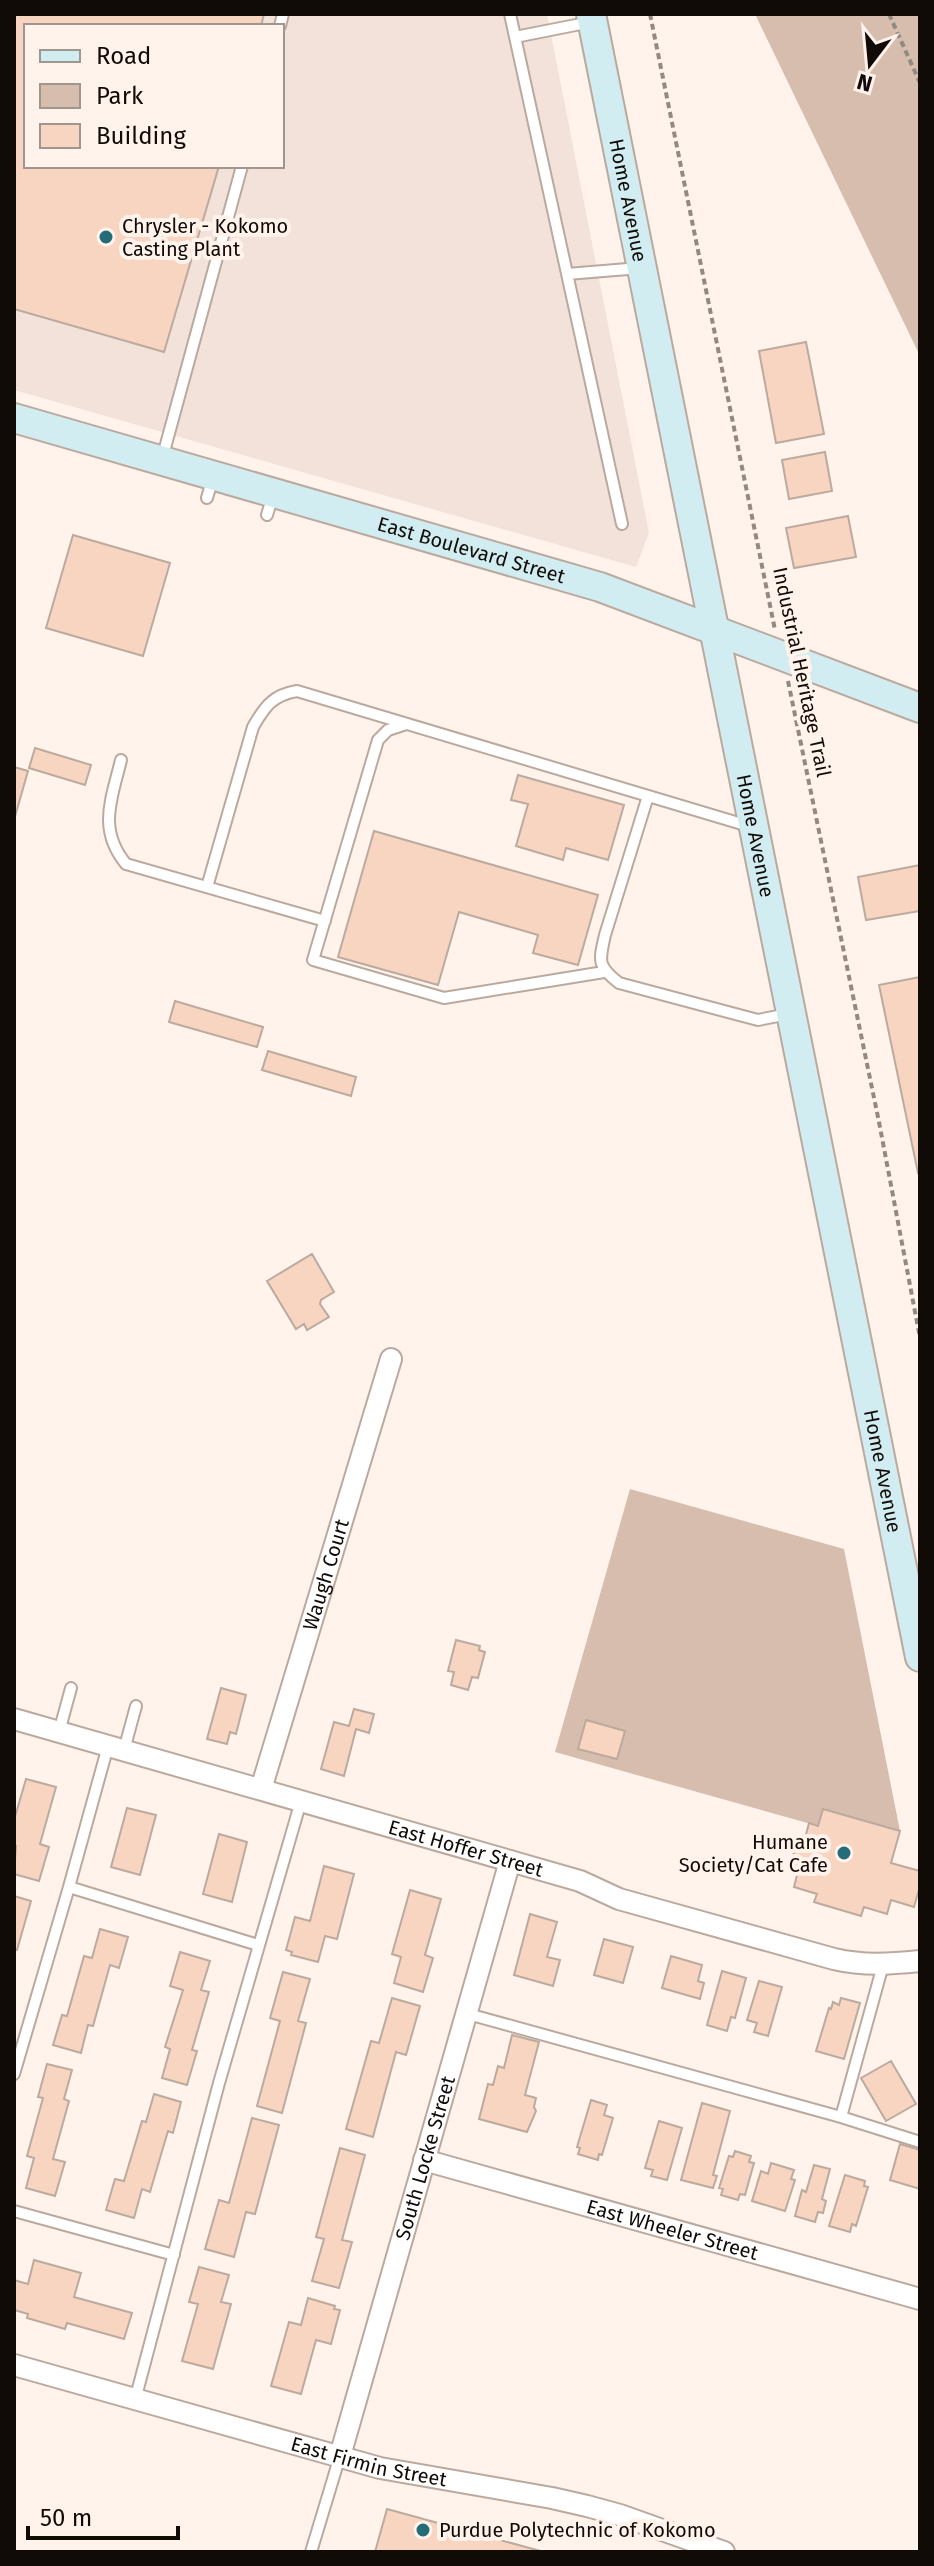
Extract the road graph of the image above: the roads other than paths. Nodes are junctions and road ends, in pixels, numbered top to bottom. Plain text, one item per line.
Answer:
1 (510, 14) edge
2 (592, 18) edge
3 (515, 37) junction
4 (241, 168) edge
5 (642, 268) junction
6 (567, 274) junction
7 (14, 418) edge
8 (161, 461) junction
9 (622, 524) dead end
10 (714, 631) junction
11 (920, 708) edge
12 (408, 724) junction
13 (121, 760) dead end
14 (648, 796) junction
15 (754, 828) junction
16 (207, 887) junction
17 (325, 921) junction
18 (604, 972) junction
19 (790, 1010) junction
20 (391, 1359) dead end
21 (920, 1657) edge
22 (71, 1688) dead end
23 (136, 1706) dead end
24 (14, 1719) edge
25 (59, 1732) junction
26 (116, 1748) junction
27 (261, 1789) junction
28 (301, 1801) junction
29 (510, 1861) junction
30 (69, 1887) junction
31 (258, 1945) junction
32 (920, 1961) edge
33 (883, 1965) junction
34 (468, 2014) junction
35 (14, 2074) edge
36 (841, 2117) junction
37 (920, 2142) edge
38 (424, 2160) junction
39 (14, 2211) edge
40 (174, 2255) junction
41 (920, 2299) edge
42 (14, 2365) edge
43 (134, 2401) junction
44 (340, 2456) junction
45 (311, 2552) edge
46 (724, 2552) edge

1 - 3 lane
2 - 3 lane
2 - 5 main road, Home Avenue
3 - 6 lane
4 - 8 lane
5 - 6 lane
5 - 10 main road, Home Avenue
6 - 9 lane
7 - 8 main road, East Boulevard Street
8 - 10 main road, East Boulevard Street
10 - 11 main road, East Boulevard Street
10 - 15 main road, Home Avenue
12 - 14 lane
12 - 16 lane
12 - 17 lane
13 - 16 lane
14 - 15 lane
14 - 18 lane
15 - 19 main road, Home Avenue
16 - 17 lane
17 - 18 lane
18 - 19 lane
19 - 21 main road, Home Avenue
20 - 27 street, Waugh Court
22 - 25 lane
23 - 26 lane
24 - 25 street, East Hoffer Street
25 - 26 street, East Hoffer Street
26 - 27 street, East Hoffer Street
26 - 30 lane
27 - 28 street, East Hoffer Street
28 - 29 street, East Hoffer Street
28 - 31 lane
29 - 33 street, East Hoffer Street
29 - 34 street, South Locke Street
30 - 31 lane
30 - 35 lane
31 - 40 lane
32 - 33 street, East Hoffer Street
33 - 36 lane
34 - 36 lane
34 - 38 street, South Locke Street
36 - 37 lane
38 - 41 street, East Wheeler Street
38 - 44 street, South Locke Street
39 - 40 lane
40 - 43 lane
42 - 43 street, East Firmin Street
43 - 44 street, East Firmin Street
44 - 45 lane
44 - 46 street, East Firmin Street

